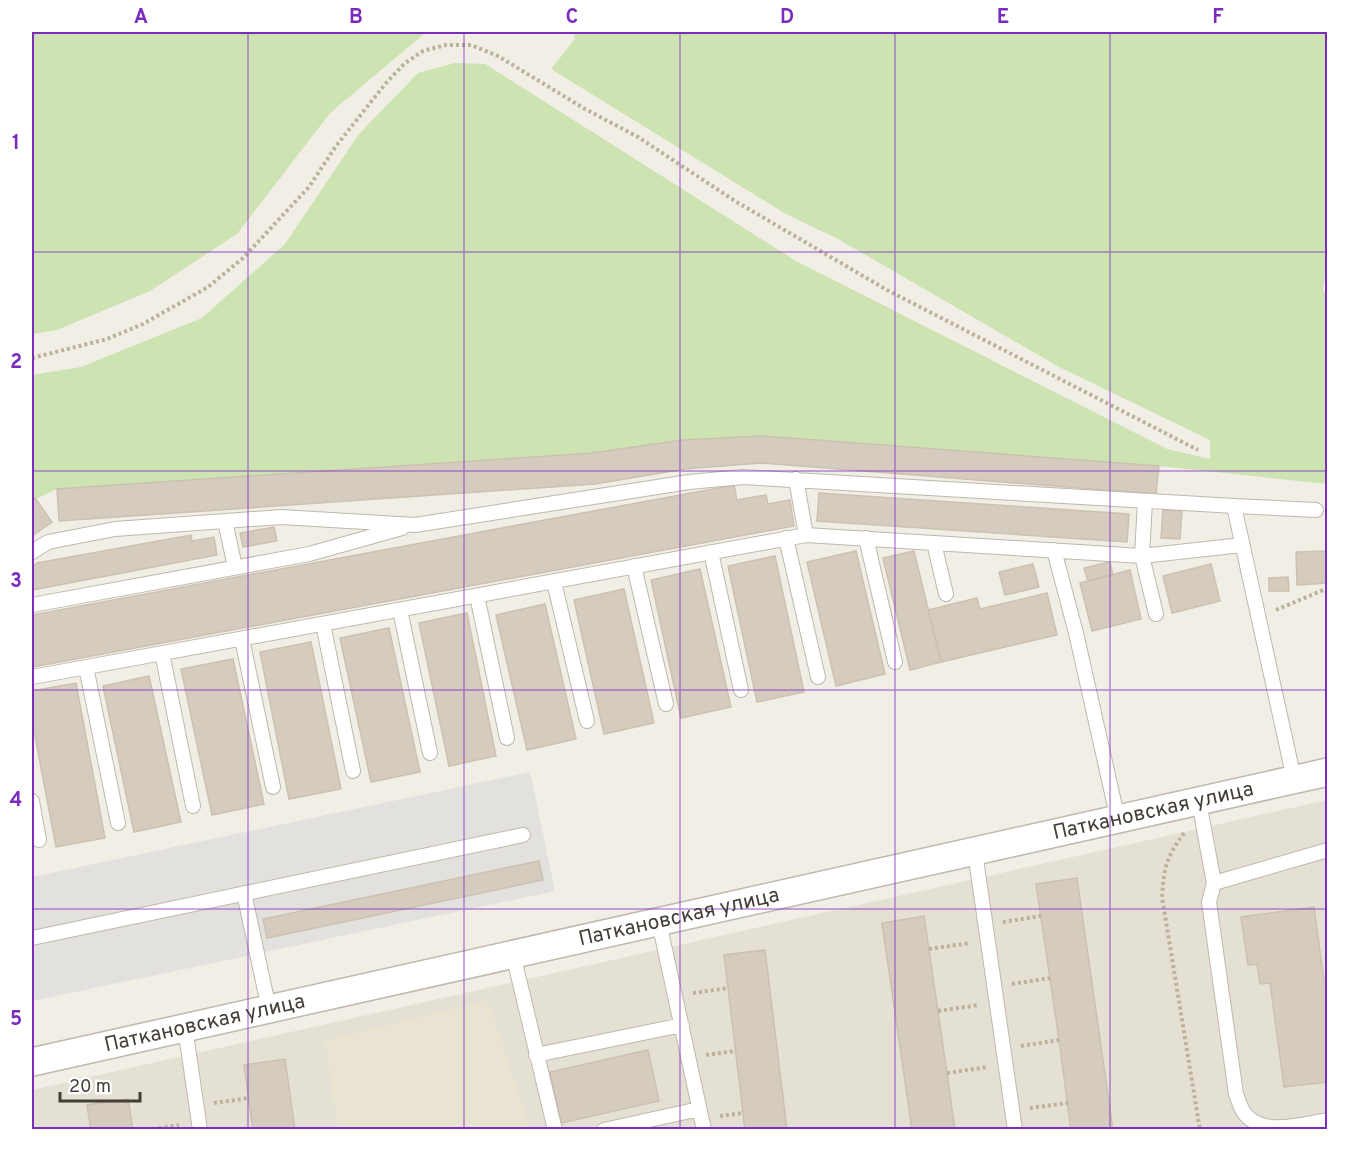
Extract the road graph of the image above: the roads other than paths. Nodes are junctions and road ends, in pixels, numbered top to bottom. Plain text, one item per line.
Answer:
1 (796, 479) junction
2 (1145, 501) junction
3 (1234, 506) junction
4 (1316, 510) dead end
5 (225, 521) junction
6 (415, 525) junction
7 (806, 535) junction
8 (786, 538) junction
9 (866, 538) junction
10 (934, 543) junction
11 (1242, 545) junction
12 (1054, 550) junction
13 (32, 552) edge
14 (711, 552) junction
15 (1142, 556) junction
16 (235, 567) junction
17 (634, 567) junction
18 (554, 582) junction
19 (946, 594) dead end
20 (477, 596) junction
21 (32, 605) edge
22 (400, 610) junction
23 (1156, 614) dead end
24 (323, 624) junction
25 (242, 639) junction
26 (162, 653) junction
27 (895, 662) dead end
28 (86, 667) junction
29 (32, 677) edge
30 (818, 677) dead end
31 (741, 690) dead end
32 (666, 704) dead end
33 (587, 721) dead end
34 (507, 738) dead end
35 (430, 753) dead end
36 (353, 771) dead end
37 (1328, 772) edge
38 (1294, 780) junction
39 (273, 787) dead end
40 (32, 801) edge
41 (1199, 802) junction
42 (194, 806) dead end
43 (1118, 820) junction
44 (118, 823) dead end
45 (523, 835) dead end
46 (39, 840) dead end
47 (1328, 850) edge
48 (975, 852) junction
49 (1214, 883) junction
50 (244, 893) junction
51 (659, 922) junction
52 (32, 938) edge
53 (513, 954) junction
54 (269, 1009) junction
55 (682, 1025) junction
56 (185, 1027) junction
57 (536, 1055) junction
58 (32, 1062) edge
59 (699, 1108) junction
60 (1328, 1120) edge
61 (199, 1126) edge
62 (1287, 1128) edge
63 (555, 1130) edge
64 (604, 1130) edge
65 (704, 1130) edge
66 (1015, 1130) edge

1 - 2 lane
1 - 6 lane
1 - 7 lane
2 - 3 lane
2 - 15 lane
3 - 4 lane
3 - 11 lane
5 - 6 lane
5 - 13 lane
5 - 16 lane
6 - 16 lane
7 - 8 lane
7 - 9 lane
8 - 14 lane
8 - 30 lane
9 - 10 lane
9 - 27 lane
10 - 12 lane
10 - 19 lane
11 - 15 lane
11 - 38 lane
12 - 15 lane
12 - 43 lane
14 - 17 lane
14 - 31 lane
15 - 23 lane
16 - 21 lane
17 - 18 lane
17 - 32 lane
18 - 20 lane
18 - 33 lane
20 - 22 lane
20 - 34 lane
22 - 24 lane
22 - 35 lane
24 - 25 lane
24 - 36 lane
25 - 26 lane
25 - 39 lane
26 - 28 lane
26 - 42 lane
28 - 29 lane
28 - 44 lane
37 - 38 street, Паткановская улица
38 - 41 street, Паткановская улица
40 - 46 lane
41 - 43 street, Паткановская улица
41 - 49 lane
43 - 48 street, Паткановская улица
45 - 50 lane
47 - 49 lane
48 - 51 street, Паткановская улица
48 - 66 lane
49 - 62 lane
50 - 52 lane
50 - 54 lane
51 - 53 street, Паткановская улица
51 - 55 lane
53 - 54 street, Паткановская улица
53 - 57 lane
54 - 56 street, Паткановская улица
55 - 57 lane
55 - 59 lane
56 - 58 street, Паткановская улица
56 - 61 lane
57 - 63 lane
59 - 64 lane
59 - 65 lane
60 - 62 lane

